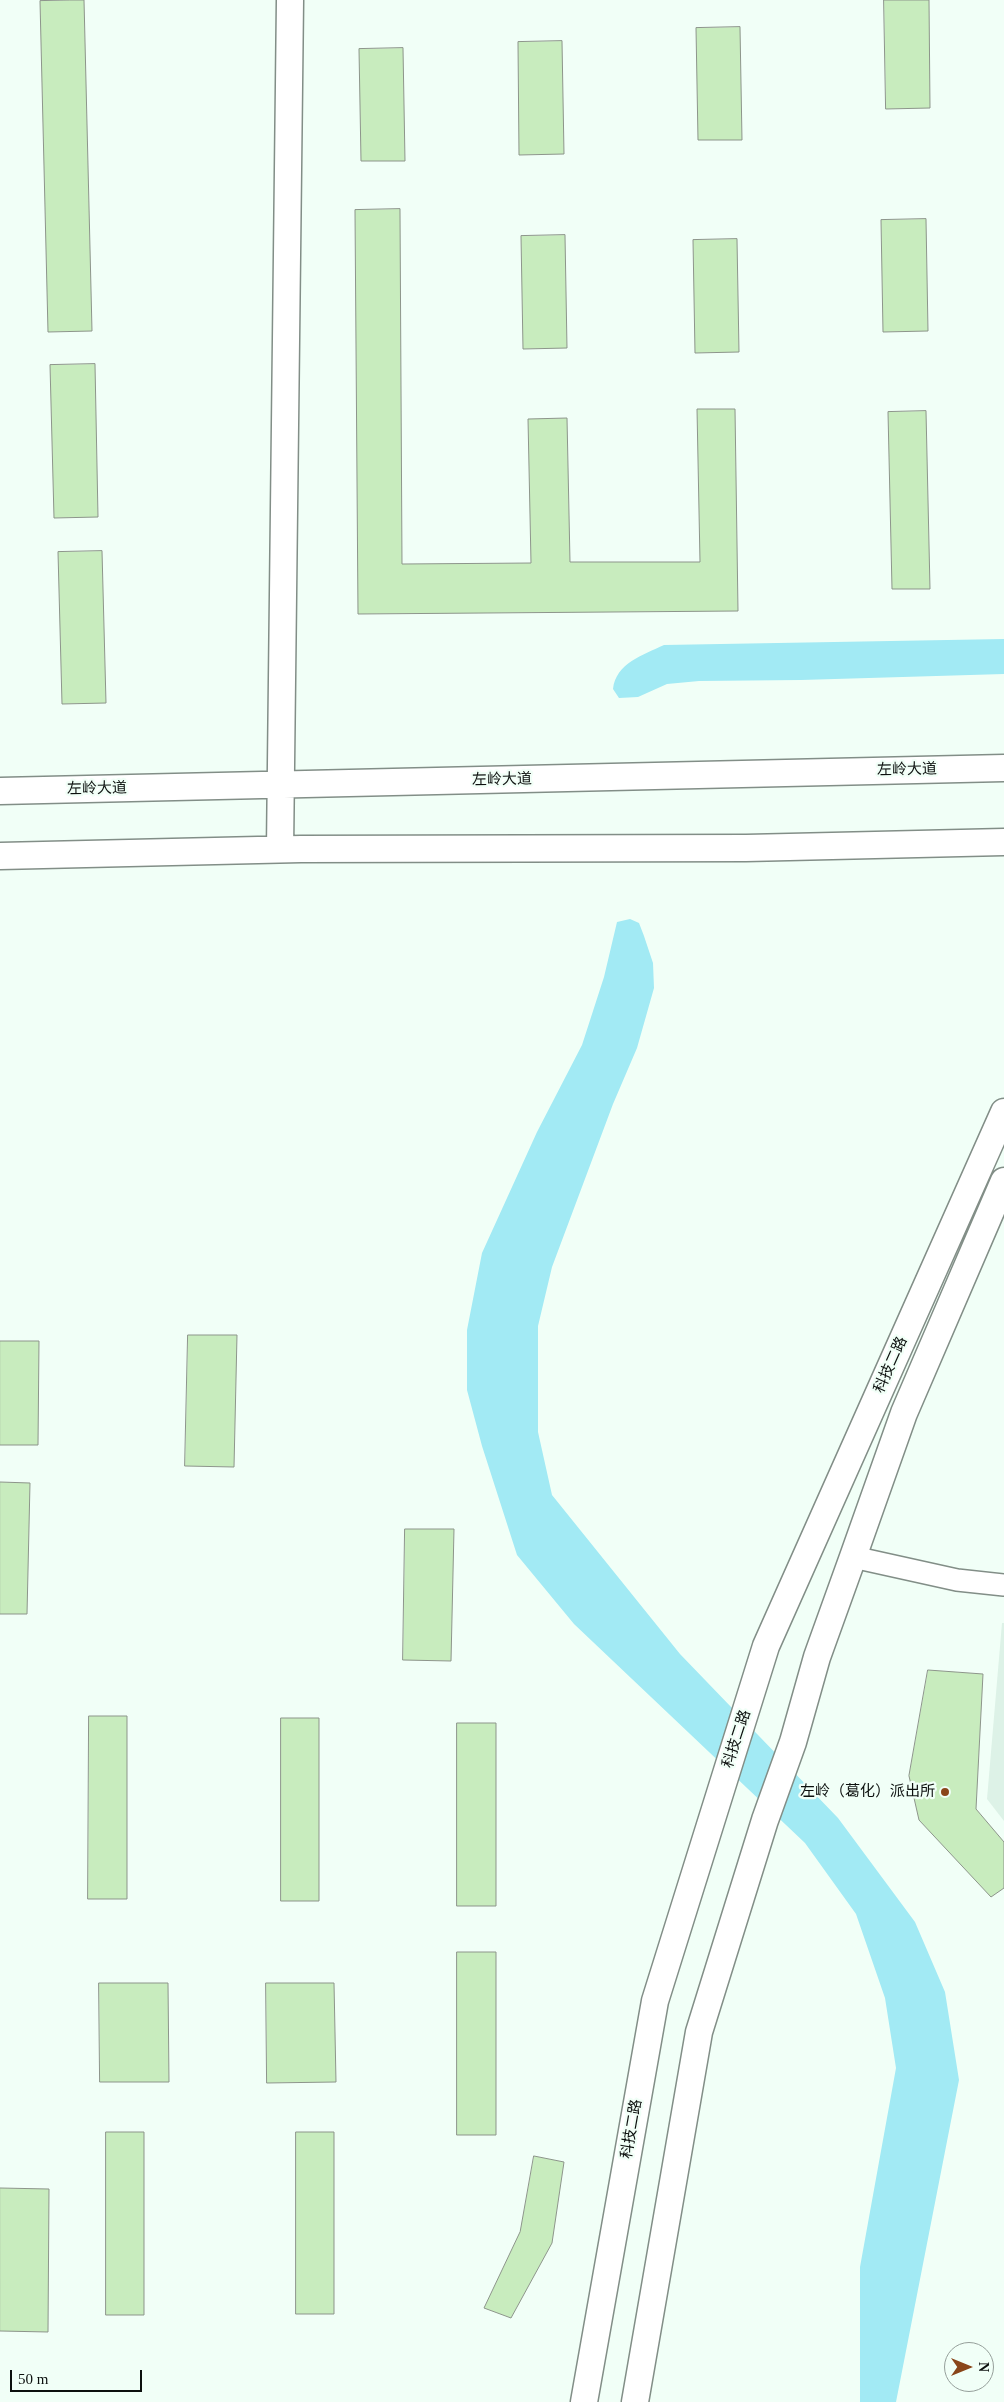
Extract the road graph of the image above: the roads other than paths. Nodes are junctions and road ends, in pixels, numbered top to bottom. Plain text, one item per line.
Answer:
1 (290, 0) edge
2 (1004, 768) edge
3 (282, 785) junction
4 (0, 791) edge
5 (1004, 842) edge
6 (280, 850) junction
7 (0, 856) edge
8 (1004, 1112) edge
9 (1004, 1181) edge
10 (853, 1557) junction
11 (1004, 1585) edge
12 (584, 2402) edge
13 (635, 2402) edge

1 - 3 street
2 - 3 street, 左岭大道
3 - 4 street, 左岭大道
3 - 6 street
5 - 6 street
6 - 7 street
8 - 12 street, 科技二路
9 - 10 street, 科技二路
10 - 11 street
10 - 13 street, 科技二路

